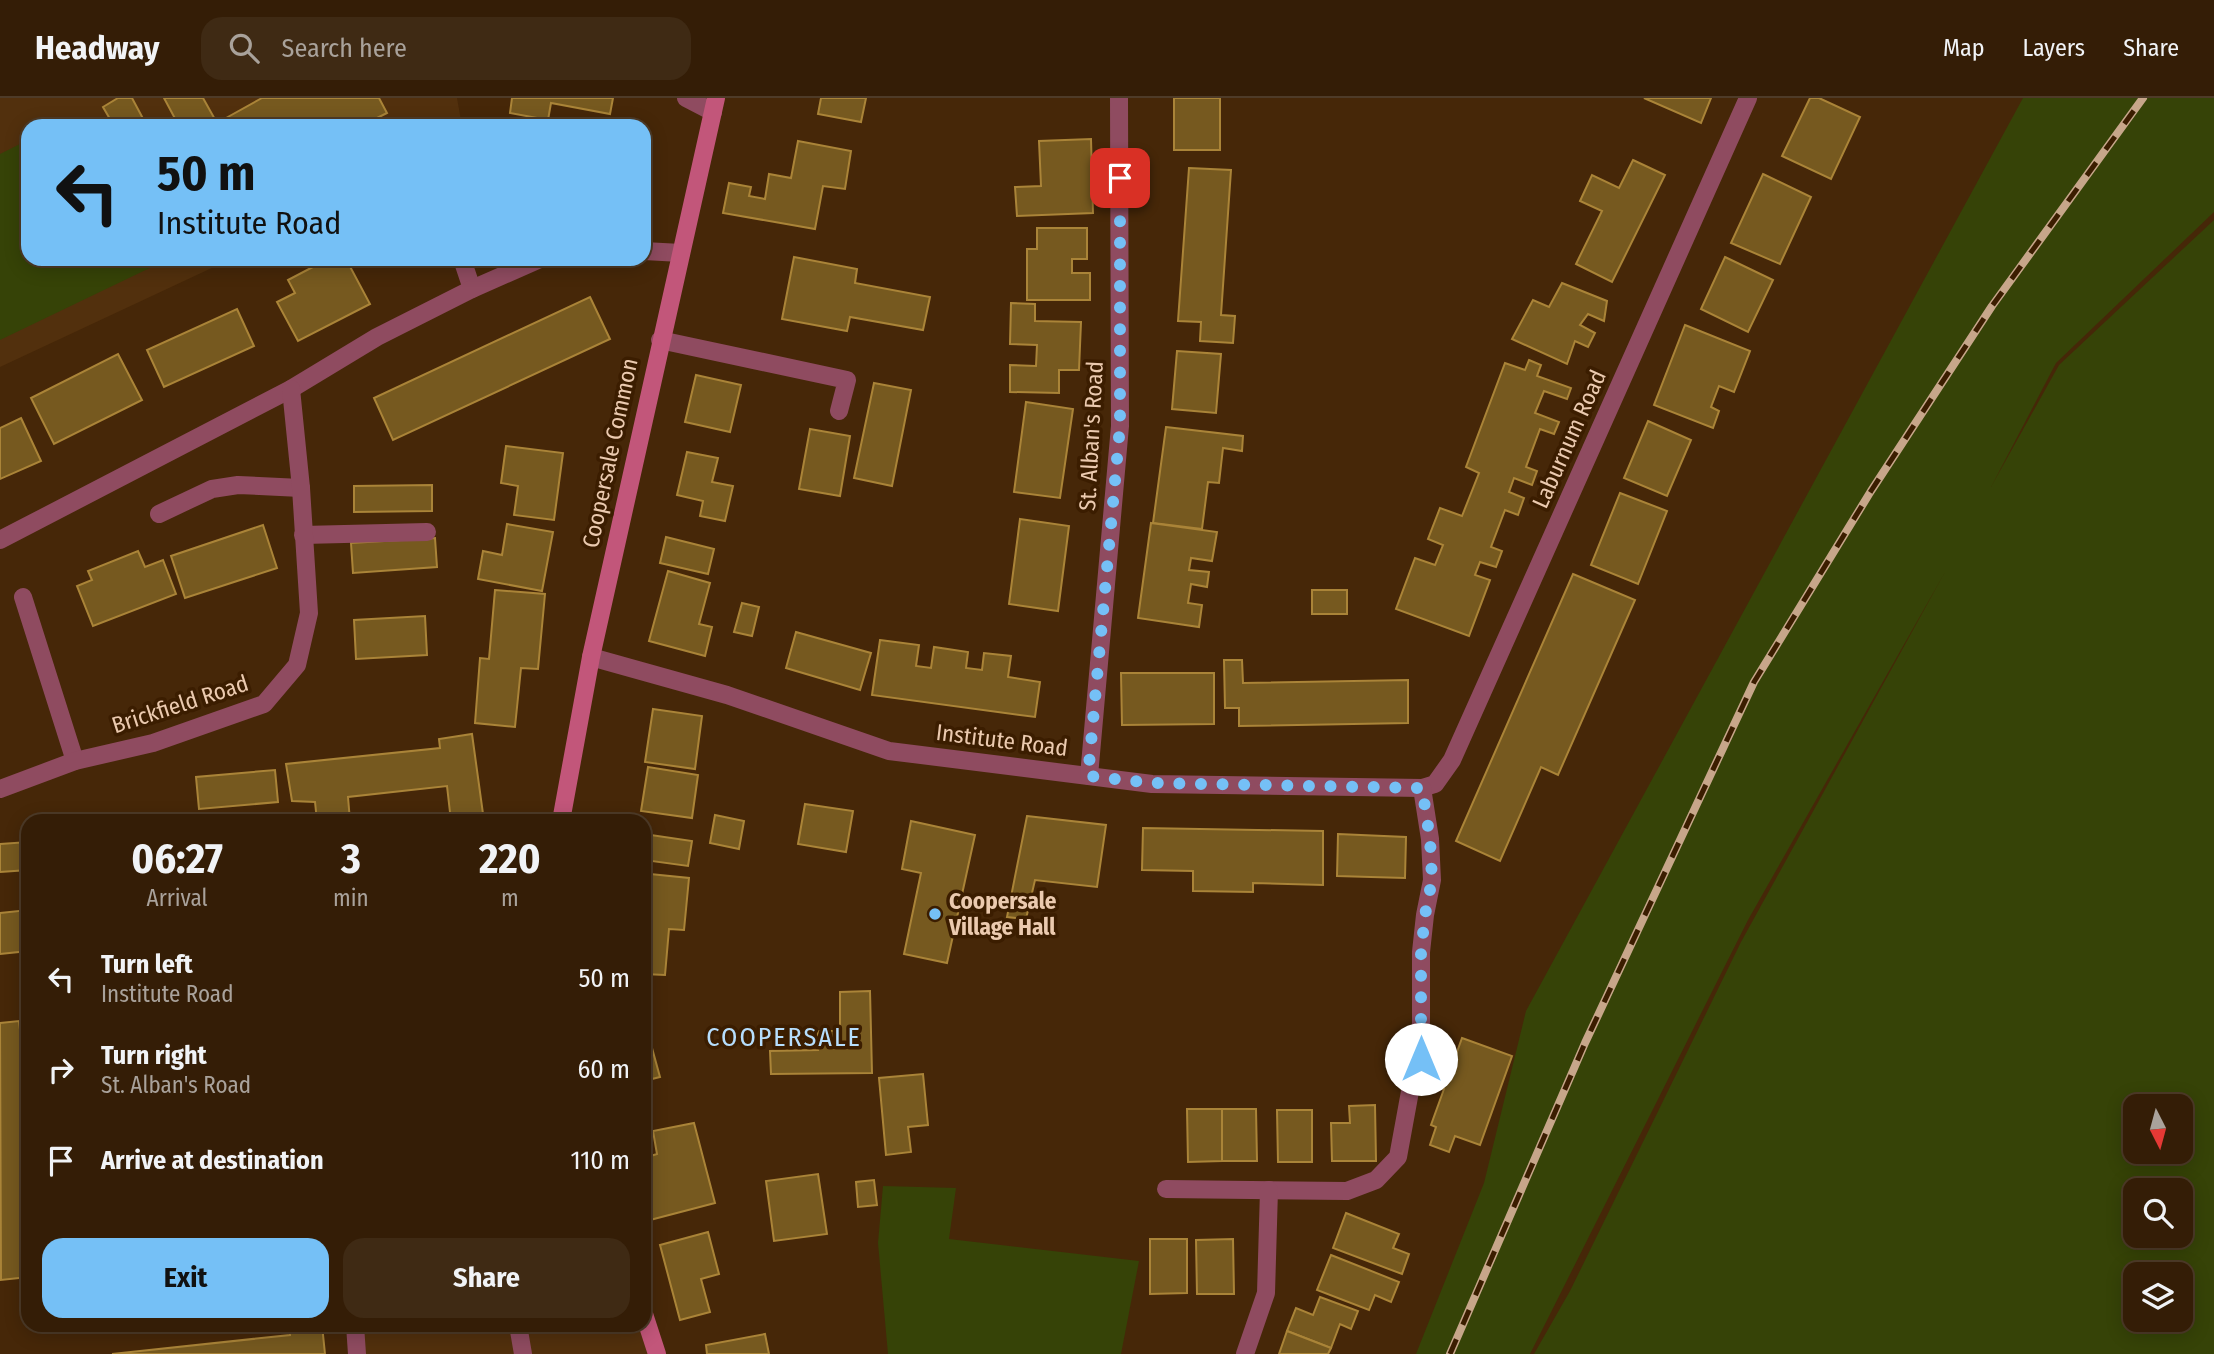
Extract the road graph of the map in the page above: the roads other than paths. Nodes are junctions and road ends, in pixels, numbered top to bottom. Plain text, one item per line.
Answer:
1 (686, 98) edge
2 (1119, 98) edge
3 (1748, 98) edge
4 (715, 105) edge
5 (651, 251) edge
6 (681, 253) junction
7 (464, 266) edge
8 (524, 266) edge
9 (472, 289) junction
10 (660, 340) junction
11 (291, 389) junction
12 (839, 411) dead end
13 (301, 488) junction
14 (159, 514) dead end
15 (427, 531) dead end
16 (303, 535) junction
17 (0, 540) edge
18 (23, 597) dead end
19 (591, 657) junction
20 (75, 761) junction
21 (1088, 776) junction
22 (1422, 788) junction
23 (0, 789) edge
24 (562, 814) edge
25 (1166, 1189) dead end
26 (1269, 1190) junction
27 (355, 1332) edge
28 (519, 1332) edge
29 (650, 1332) edge
30 (357, 1354) edge
31 (523, 1354) edge
32 (657, 1354) edge
33 (1245, 1354) edge

1 - 4 street
2 - 21 street, St. Alban's Road
3 - 22 street, Laburnum Road
4 - 6 street, Coopersale Common
5 - 6 street
6 - 10 street, Coopersale Common
7 - 9 street
8 - 9 street
9 - 11 street
10 - 12 street
10 - 19 street, Coopersale Common
11 - 13 street, Brickfield Road
11 - 17 street
13 - 14 street
13 - 16 street, Brickfield Road
15 - 16 street
16 - 20 street, Brickfield Road
18 - 20 street
19 - 21 street, Institute Road
19 - 24 street, Coopersale Common
20 - 23 street, Brickfield Road
21 - 22 street, Institute Road
22 - 26 street
25 - 26 street
26 - 33 street
27 - 30 street
28 - 31 street
29 - 32 street

